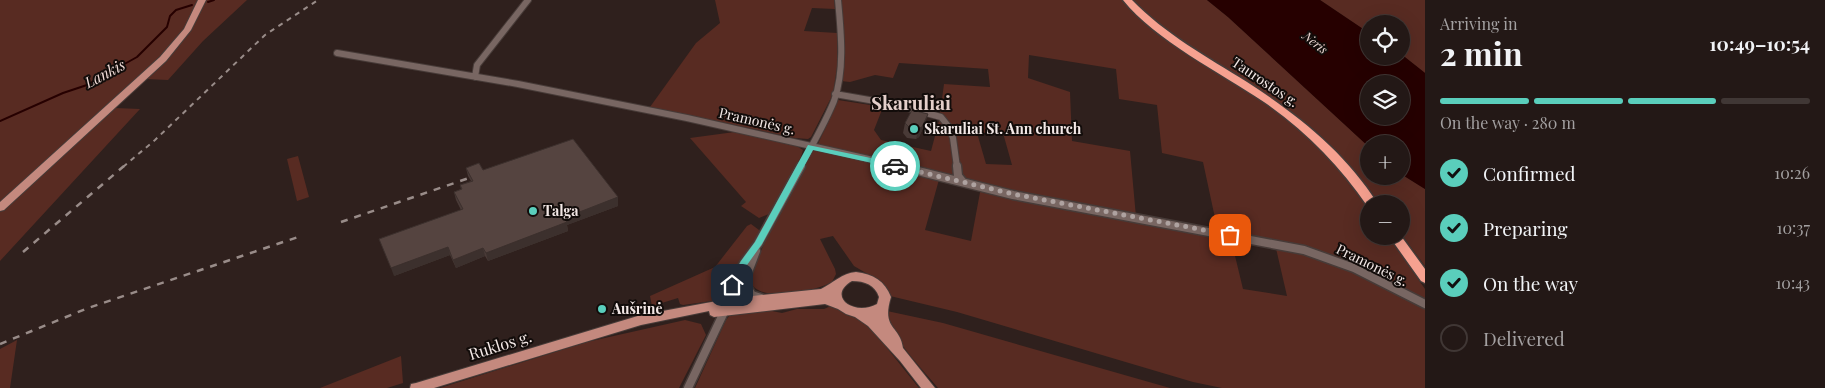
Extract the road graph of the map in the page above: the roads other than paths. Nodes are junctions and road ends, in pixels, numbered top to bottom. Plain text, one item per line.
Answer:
1 (202, 0) edge
2 (528, 0) edge
3 (838, 0) edge
4 (1127, 0) edge
5 (337, 53) dead end
6 (475, 77) junction
7 (835, 94) junction
8 (811, 147) junction
9 (962, 181) junction
10 (1365, 195) edge
11 (0, 208) edge
12 (758, 244) junction
13 (1401, 245) edge
14 (1425, 278) edge
15 (837, 286) junction
16 (761, 298) junction
17 (1425, 304) edge
18 (840, 305) junction
19 (729, 306) junction
20 (882, 307) junction
21 (858, 314) junction
22 (904, 357) junction
23 (416, 388) edge
24 (688, 388) edge
25 (929, 388) edge

1 - 11 main road
2 - 6 street
3 - 7 street
4 - 10 highway, Taurostos g.
5 - 6 street, Pramonės g.
6 - 8 street, Pramonės g.
7 - 8 street
7 - 9 street
8 - 9 street, Pramonės g.
8 - 12 street
9 - 17 street, Pramonės g.
12 - 16 street
12 - 19 street
13 - 14 highway
15 - 16 main road
15 - 18 main road
15 - 20 main road
16 - 19 main road
18 - 19 main road
18 - 21 main road
19 - 23 main road, Ruklos g.
19 - 24 street
20 - 21 main road
20 - 22 main road
21 - 22 main road
22 - 25 main road

